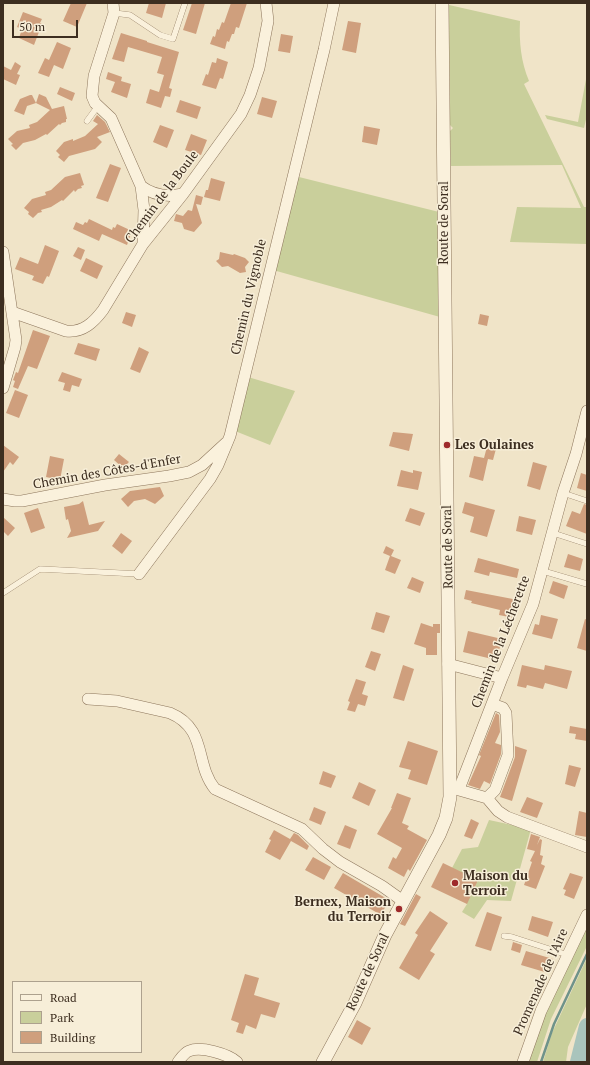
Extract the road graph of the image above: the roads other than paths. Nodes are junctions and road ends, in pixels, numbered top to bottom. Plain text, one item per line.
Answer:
1 (185, 3) edge
2 (266, 3) edge
3 (334, 3) edge
4 (442, 3) edge
5 (114, 8) edge
6 (98, 106) junction
7 (87, 122) dead end
8 (141, 186) junction
9 (183, 194) junction
10 (143, 244) junction
11 (3, 252) edge
12 (12, 312) junction
13 (3, 388) edge
14 (587, 411) edge
15 (229, 440) junction
16 (563, 493) junction
17 (3, 499) edge
18 (587, 501) edge
19 (553, 533) junction
20 (587, 544) edge
21 (543, 571) junction
22 (139, 574) joint
23 (587, 584) edge
24 (3, 593) edge
25 (448, 664) junction
26 (502, 678) junction
27 (88, 698) dead end
28 (492, 704) junction
29 (455, 789) junction
30 (487, 798) junction
31 (587, 847) edge
32 (403, 901) junction
33 (587, 915) edge
34 (504, 936) dead end
35 (568, 955) junction
36 (178, 1062) edge
37 (237, 1062) edge
38 (323, 1062) edge
39 (523, 1062) edge

1 - 5 lane
2 - 9 street, Chemin de la Boule
3 - 15 street, Chemin du Vignoble
4 - 25 street, Route de Soral
5 - 6 street
6 - 7 lane
6 - 8 street
8 - 9 street
8 - 10 street
9 - 10 street, Chemin de la Boule
10 - 12 street, Chemin de la Boule
11 - 12 street
12 - 13 street
14 - 16 street, Chemin de la Lécherette
15 - 17 street, Chemin des Côtes-d'Enfer
15 - 22 street, Chemin du Vignoble
16 - 18 lane
16 - 19 street, Chemin de la Lécherette
19 - 20 lane
19 - 21 street, Chemin de la Lécherette
21 - 23 lane
21 - 26 street, Chemin de la Lécherette
22 - 24 lane
25 - 26 street
25 - 29 street, Route de Soral
26 - 28 street, Chemin de la Lécherette
27 - 32 street
28 - 29 street, Chemin de la Lécherette
28 - 30 street
29 - 30 street
29 - 32 street, Route de Soral
30 - 31 street
32 - 38 street, Route de Soral
33 - 35 street, Promenade de l'Aire
34 - 35 lane
35 - 39 street, Promenade de l'Aire
36 - 37 street

